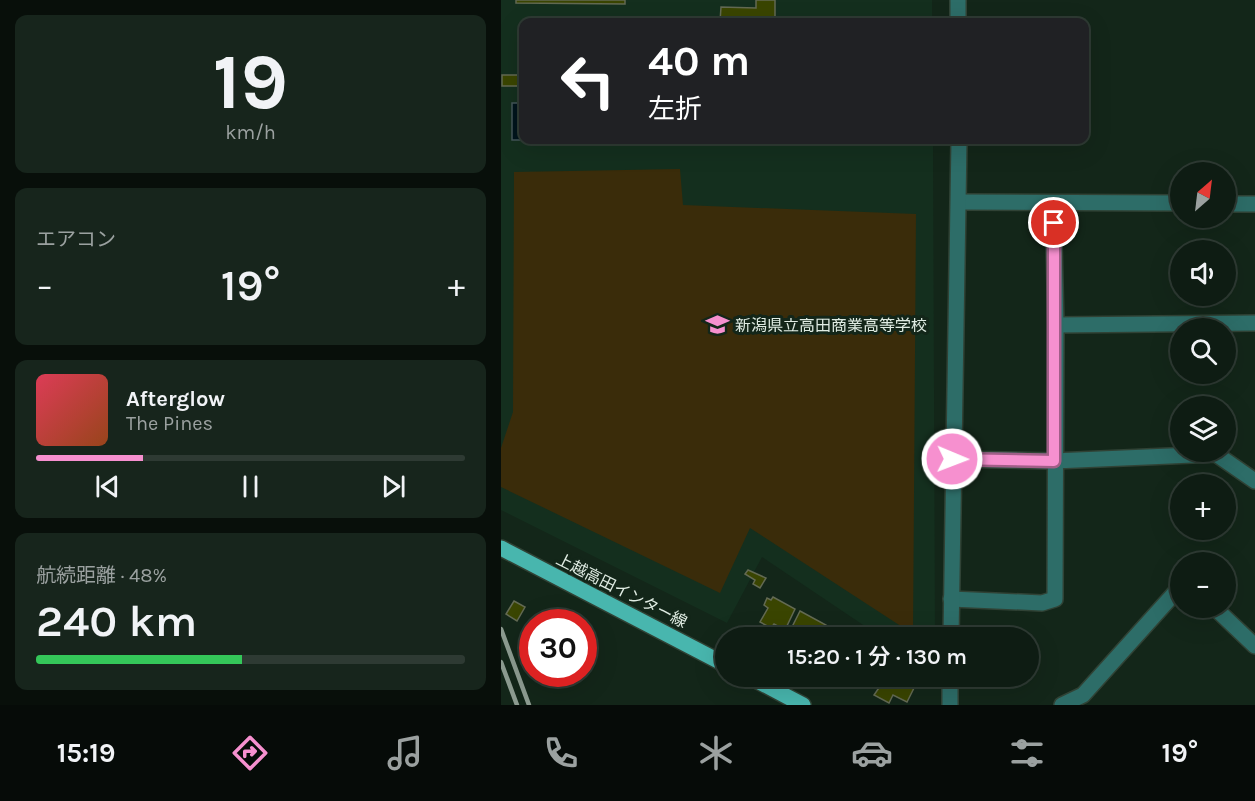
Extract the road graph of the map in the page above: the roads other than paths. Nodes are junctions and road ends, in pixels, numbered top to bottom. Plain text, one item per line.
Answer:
1 (958, 0) edge
2 (958, 18) edge
3 (959, 144) edge
4 (960, 202) junction
5 (1053, 203) junction
6 (1170, 203) edge
7 (1236, 204) edge
8 (1255, 204) edge
9 (1255, 323) edge
10 (1056, 325) junction
11 (952, 459) junction
12 (1054, 461) junction
13 (1255, 481) edge
14 (501, 548) edge
15 (1170, 597) edge
16 (951, 599) junction
17 (1226, 618) edge
18 (951, 627) edge
19 (1255, 646) edge
20 (715, 659) edge
21 (769, 687) edge
22 (950, 687) edge
23 (803, 705) edge
24 (950, 705) edge
25 (1062, 705) edge

1 - 2 street
3 - 4 street
4 - 5 street
4 - 11 street
5 - 6 street
5 - 10 street
7 - 8 street
9 - 10 street
10 - 12 street
11 - 12 street
11 - 16 street
12 - 13 street
12 - 16 street
14 - 20 main road, 上越高田インター線
15 - 25 street
16 - 18 street
17 - 19 street
21 - 23 main road
22 - 24 street

